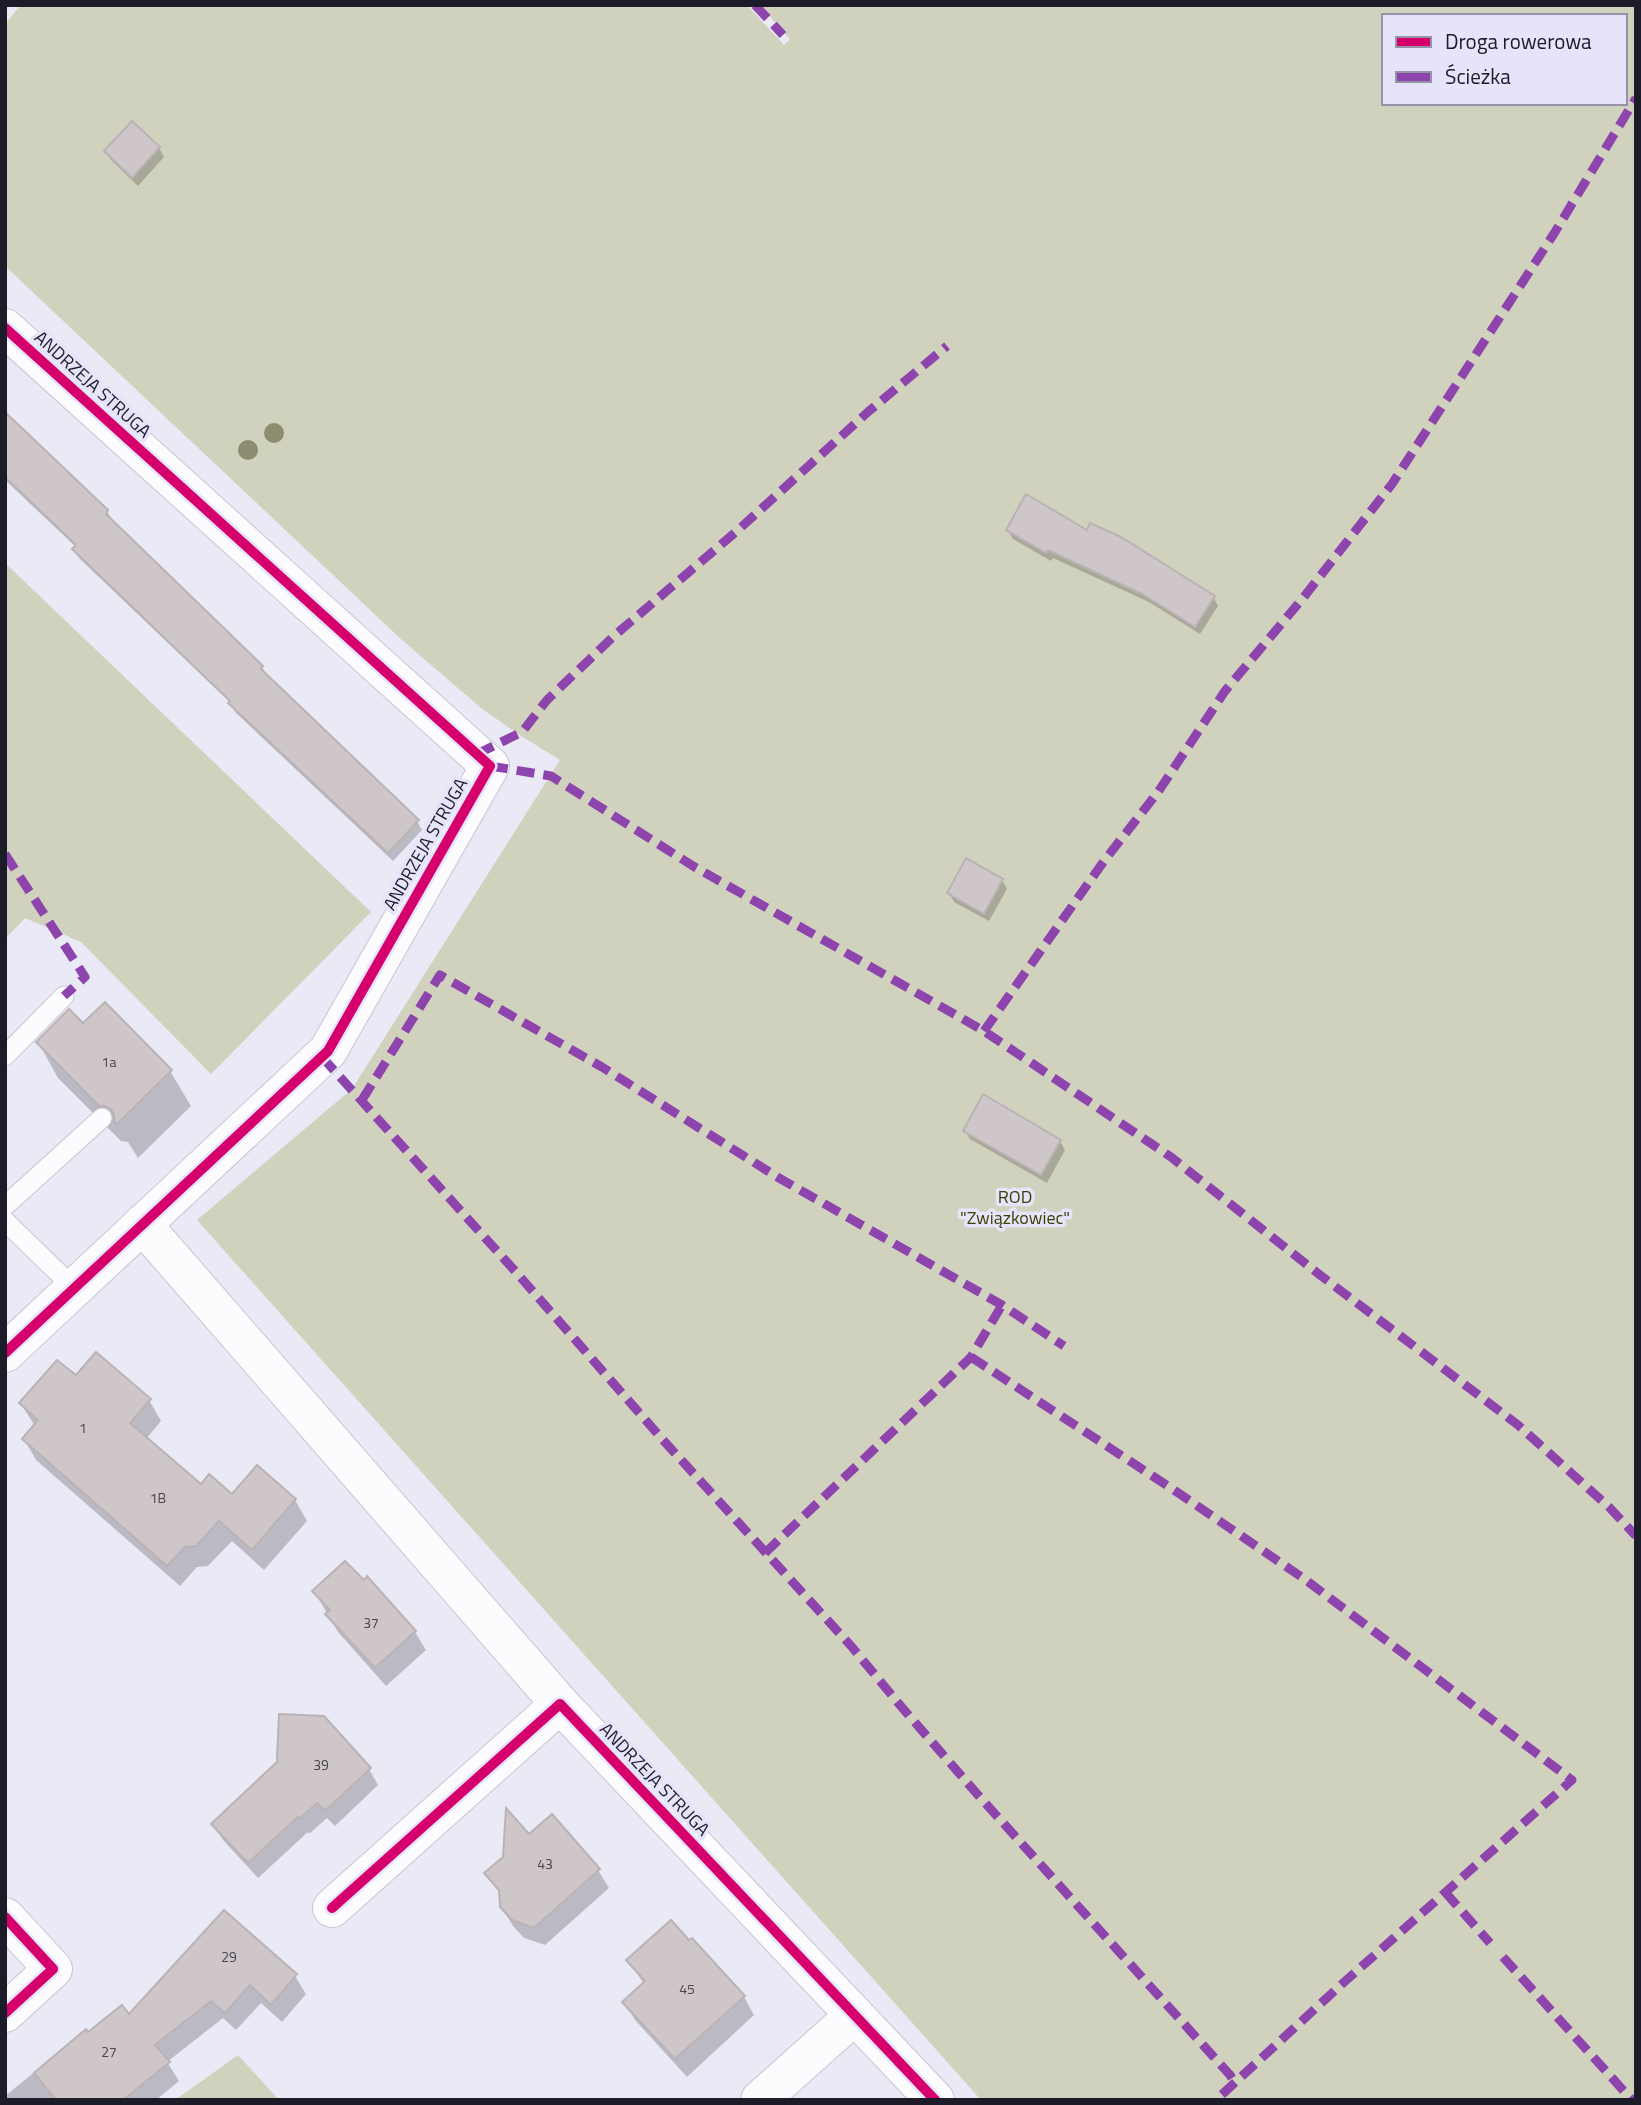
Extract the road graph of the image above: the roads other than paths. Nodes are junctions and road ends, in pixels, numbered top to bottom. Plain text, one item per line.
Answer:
1 (5, 328) edge
2 (64, 996) dead end
3 (5, 1056) edge
4 (102, 1118) dead end
5 (5, 1206) edge
6 (5, 1221) edge
7 (142, 1224) junction
8 (74, 1288) junction
9 (5, 1353) edge
10 (560, 1704) junction
11 (332, 1908) dead end
12 (5, 1917) edge
13 (5, 2013) edge
14 (855, 2015) junction
15 (760, 2100) edge
16 (935, 2100) edge

1 - 7 street, ANDRZEJA STRUGA
2 - 3 lane
4 - 5 lane
6 - 8 lane
7 - 8 street, ANDRZEJA STRUGA
7 - 10 street, ANDRZEJA STRUGA
8 - 9 street, ANDRZEJA STRUGA
10 - 11 street
10 - 14 street, ANDRZEJA STRUGA
12 - 13 street
14 - 15 street
14 - 16 street, ANDRZEJA STRUGA

